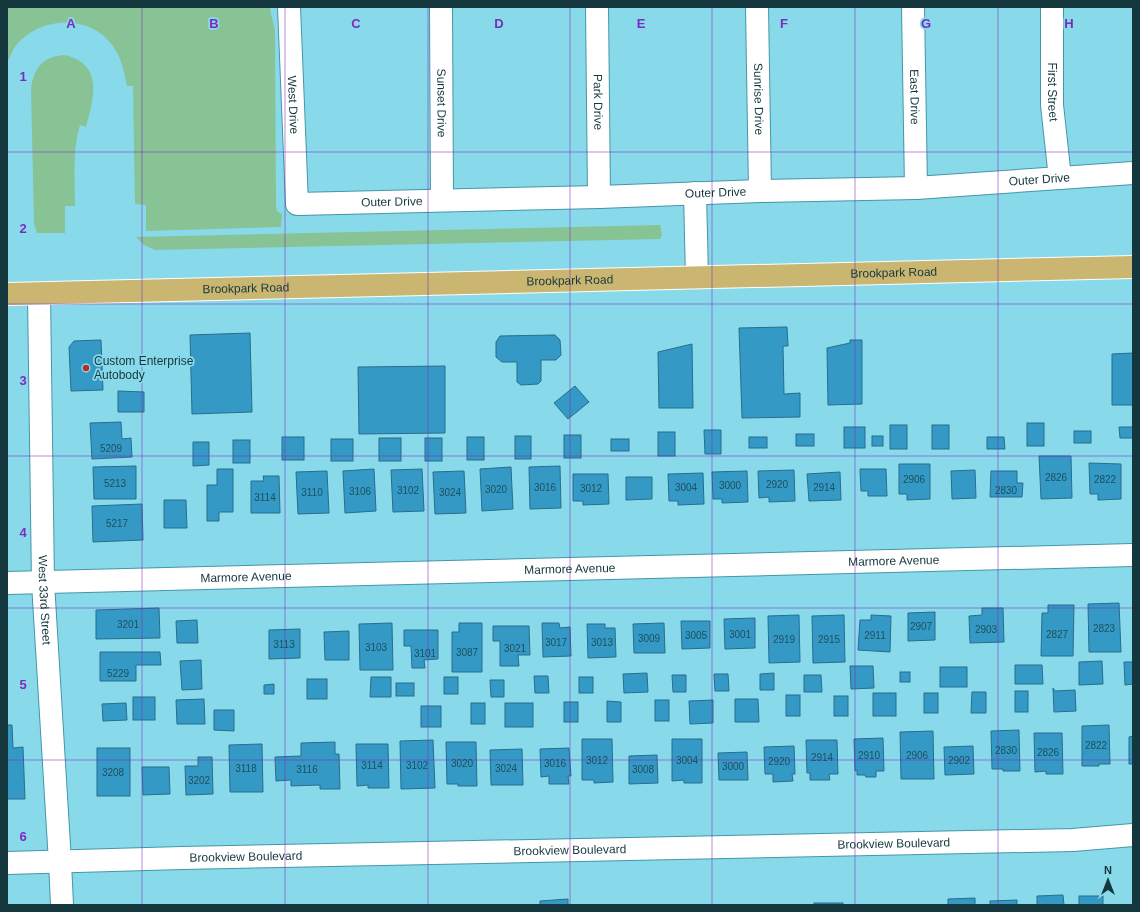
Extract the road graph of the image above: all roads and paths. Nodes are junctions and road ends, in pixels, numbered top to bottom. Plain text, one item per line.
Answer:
1 (289, 7) edge
2 (441, 7) edge
3 (597, 7) edge
4 (757, 7) edge
5 (913, 7) edge
6 (1052, 7) edge
7 (1133, 172) edge
8 (1060, 178) junction
9 (916, 188) junction
10 (760, 191) junction
11 (695, 193) junction
12 (599, 197) junction
13 (442, 200) junction
14 (297, 204) joint
15 (1133, 267) edge
16 (698, 277) junction
17 (7, 294) edge
18 (39, 294) junction
19 (1133, 556) edge
20 (7, 583) edge
21 (43, 583) junction
22 (1133, 835) edge
23 (60, 862) junction
24 (7, 863) edge
25 (62, 905) edge

1 - 14 street, West Drive
2 - 13 street, Sunset Drive
3 - 12 street, Park Drive
4 - 10 street, Sunrise Drive
5 - 9 street, East Drive
6 - 8 street, First Street
7 - 8 street, Outer Drive
8 - 9 street, Outer Drive
9 - 10 street, Outer Drive
10 - 11 street, Outer Drive
11 - 12 street, Outer Drive
11 - 16 street
12 - 13 street, Outer Drive
13 - 14 street, Outer Drive
15 - 16 main road, Brookpark Road
16 - 18 main road, Brookpark Road
17 - 18 main road, Brookpark Road
18 - 21 street, West 33rd Street
19 - 21 street, Marmore Avenue
20 - 21 street, Marmore Avenue
21 - 23 street, West 33rd Street
22 - 23 street, Brookview Boulevard
23 - 24 street, Brookview Boulevard
23 - 25 street, West 33rd Street

